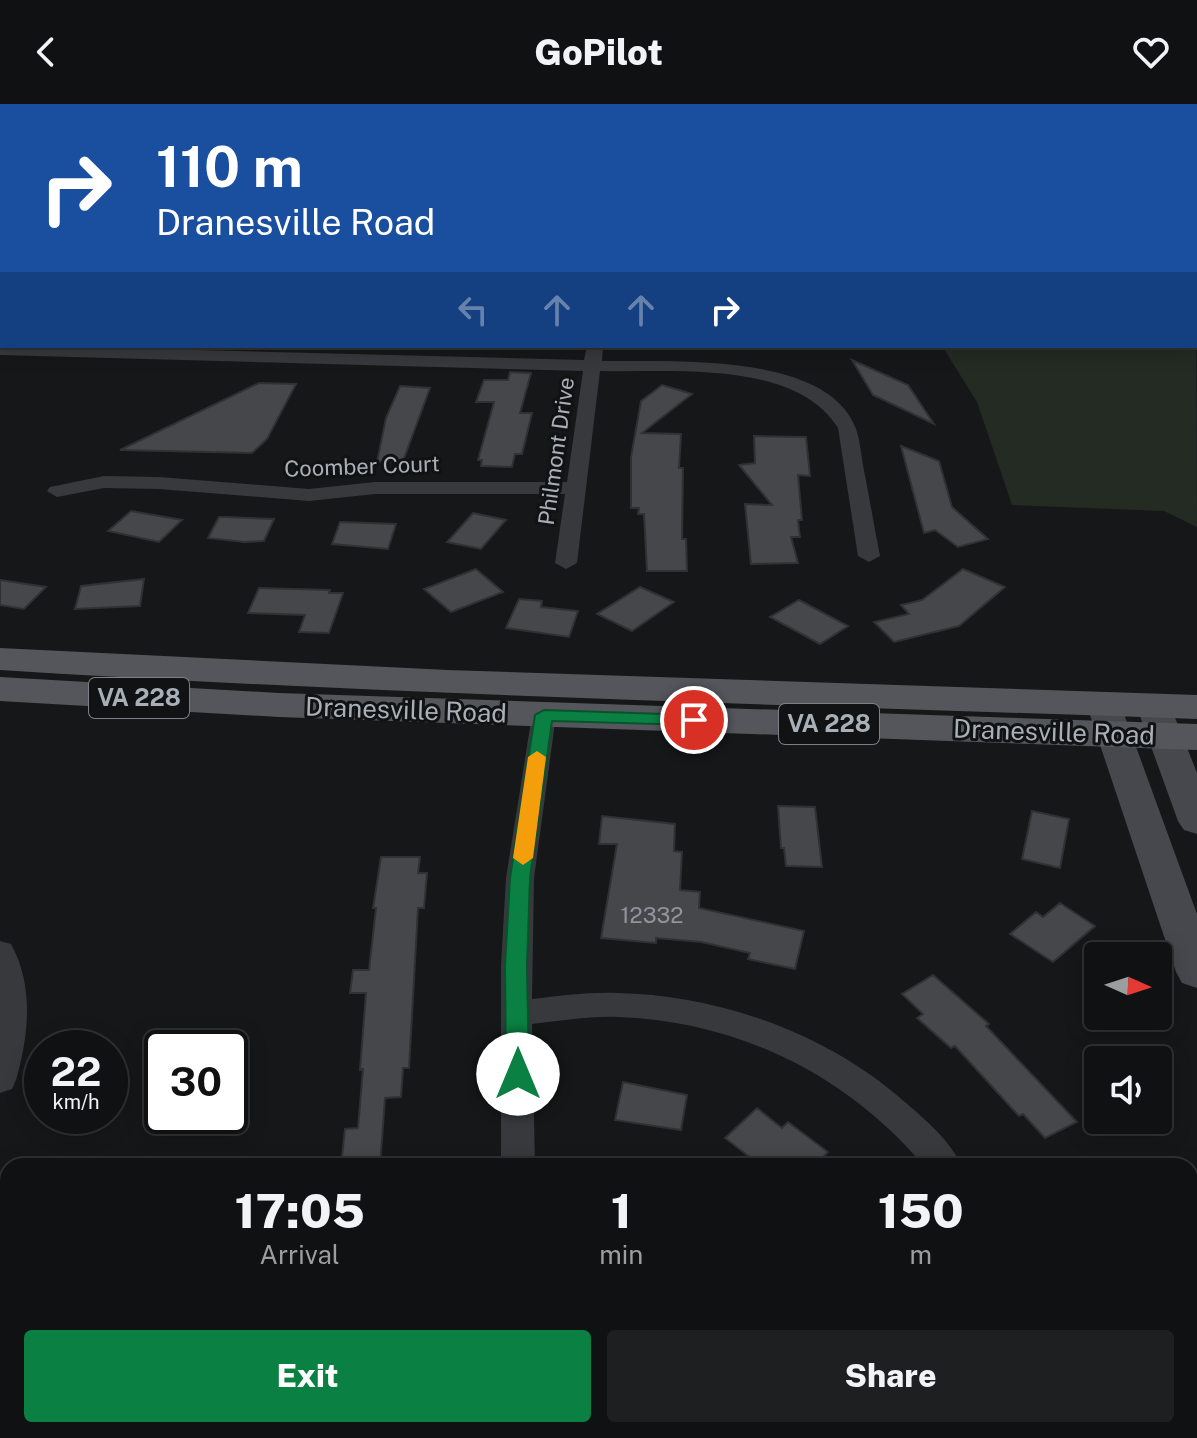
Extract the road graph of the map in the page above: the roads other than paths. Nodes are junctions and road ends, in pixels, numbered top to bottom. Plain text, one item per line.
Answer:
1 (0, 350) edge
2 (593, 356) edge
3 (574, 488) junction
4 (57, 491) dead end
5 (869, 556) dead end
6 (566, 563) dead end
7 (1, 683) edge
8 (1197, 707) edge
9 (544, 715) junction
10 (1108, 719) junction
11 (1172, 726) edge
12 (1197, 821) edge
13 (0, 952) edge
14 (1197, 972) edge
15 (517, 1013) junction
16 (0, 1080) edge
17 (518, 1158) edge
18 (938, 1158) edge

1 - 2 street
2 - 3 street, Philmont Drive
2 - 5 street
3 - 4 street, Coomber Court
3 - 6 street, Philmont Drive
7 - 9 main road, Dranesville Road / VA 228
7 - 10 main road, Dranesville Road / VA 228
8 - 11 main road, Dranesville Road / VA 228
9 - 10 main road, Dranesville Road / VA 228
9 - 15 street
10 - 11 main road, Dranesville Road / VA 228
10 - 14 main road
11 - 12 main road
13 - 16 street
15 - 17 street
15 - 18 street

